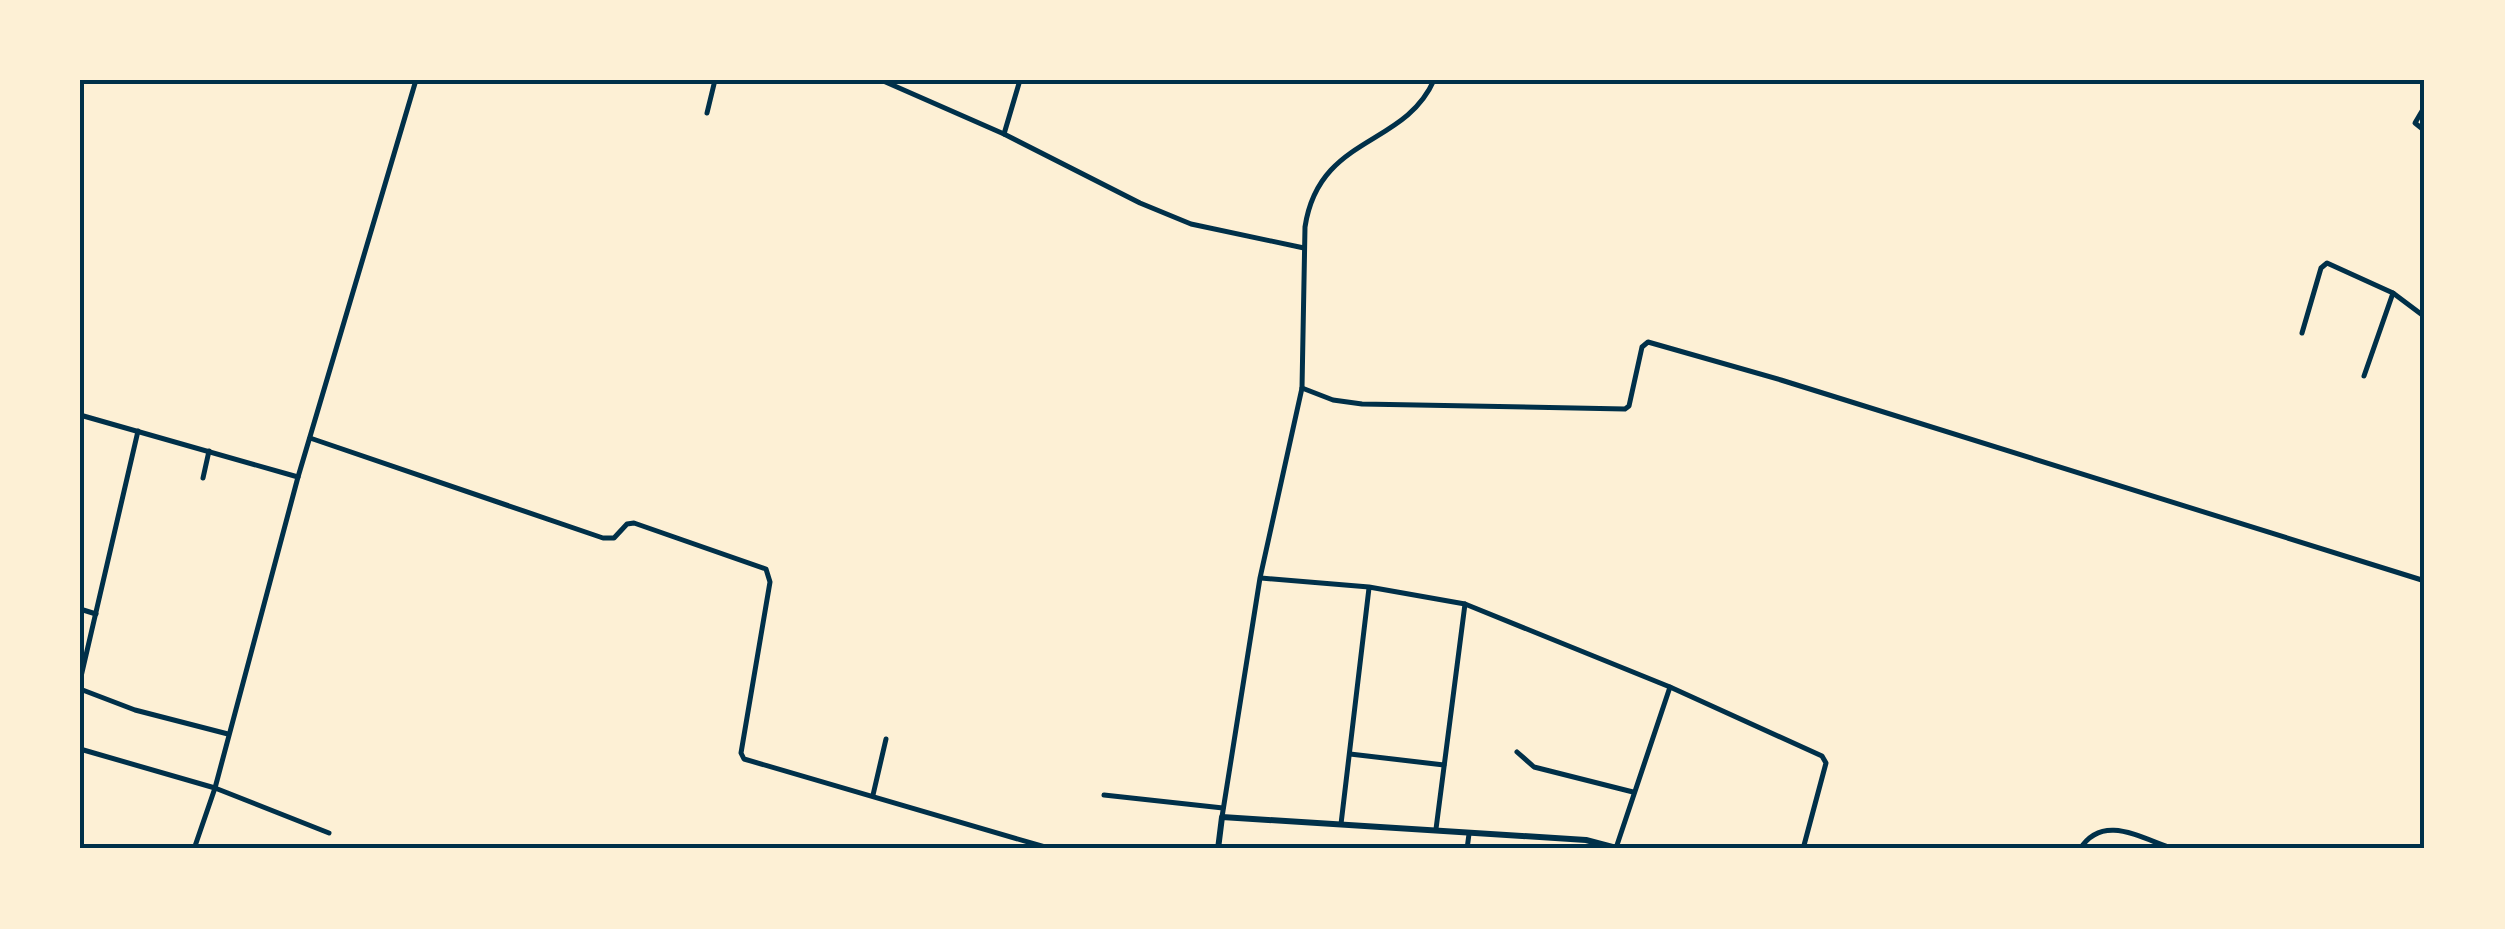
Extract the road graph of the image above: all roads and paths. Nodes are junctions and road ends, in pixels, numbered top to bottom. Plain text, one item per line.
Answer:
1 (416, 80) edge
2 (715, 80) edge
3 (882, 80) edge
4 (1020, 80) edge
5 (1434, 80) edge
6 (2425, 106) edge
7 (707, 113) dead end
8 (2425, 131) edge
9 (1004, 134) junction
10 (1304, 248) junction
11 (2393, 293) junction
12 (2425, 317) edge
13 (2302, 333) dead end
14 (2364, 376) dead end
15 (1302, 388) junction
16 (80, 415) edge
17 (138, 431) junction
18 (310, 438) junction
19 (209, 451) junction
20 (298, 476) junction
21 (202, 478) dead end
22 (1260, 578) junction
23 (2425, 582) edge
24 (1369, 587) junction
25 (1465, 604) junction
26 (80, 609) edge
27 (96, 614) junction
28 (80, 681) edge
29 (1670, 687) junction
30 (80, 689) edge
31 (228, 734) junction
32 (886, 739) dead end
33 (80, 748) edge
34 (1517, 752) dead end
35 (1350, 754) junction
36 (1444, 765) junction
37 (215, 788) junction
38 (1633, 792) junction
39 (1104, 794) dead end
40 (873, 795) junction
41 (1223, 813) junction
42 (1341, 824) junction
43 (1436, 830) junction
44 (330, 833) dead end
45 (1469, 834) junction
46 (1585, 845) edge
47 (1618, 848) edge
48 (194, 849) edge
49 (1052, 849) edge
50 (1218, 849) edge
51 (1467, 849) edge
52 (1803, 849) edge
53 (2080, 849) edge
54 (2174, 849) edge

1 - 18 street
2 - 7 street
3 - 9 street
4 - 9 street
5 - 10 street
6 - 8 street
9 - 10 street
10 - 15 street
11 - 12 street
11 - 13 street
11 - 14 street
15 - 22 street
15 - 23 street
16 - 17 street
17 - 19 street
17 - 27 street
18 - 20 street
18 - 40 street
19 - 20 street
19 - 21 street
20 - 31 street
22 - 24 street
22 - 41 street
24 - 25 street
24 - 35 street
25 - 29 street
25 - 36 street
26 - 27 street
27 - 28 street
29 - 38 street
29 - 52 street
30 - 31 street
31 - 37 street
32 - 40 street
33 - 37 street
34 - 38 street
35 - 36 street
35 - 42 street
36 - 43 street
37 - 44 street
37 - 48 street
38 - 47 street
39 - 41 street
40 - 49 street
41 - 42 street
41 - 50 street
42 - 43 street
43 - 45 street
45 - 46 street
45 - 51 street
46 - 47 street
53 - 54 street

